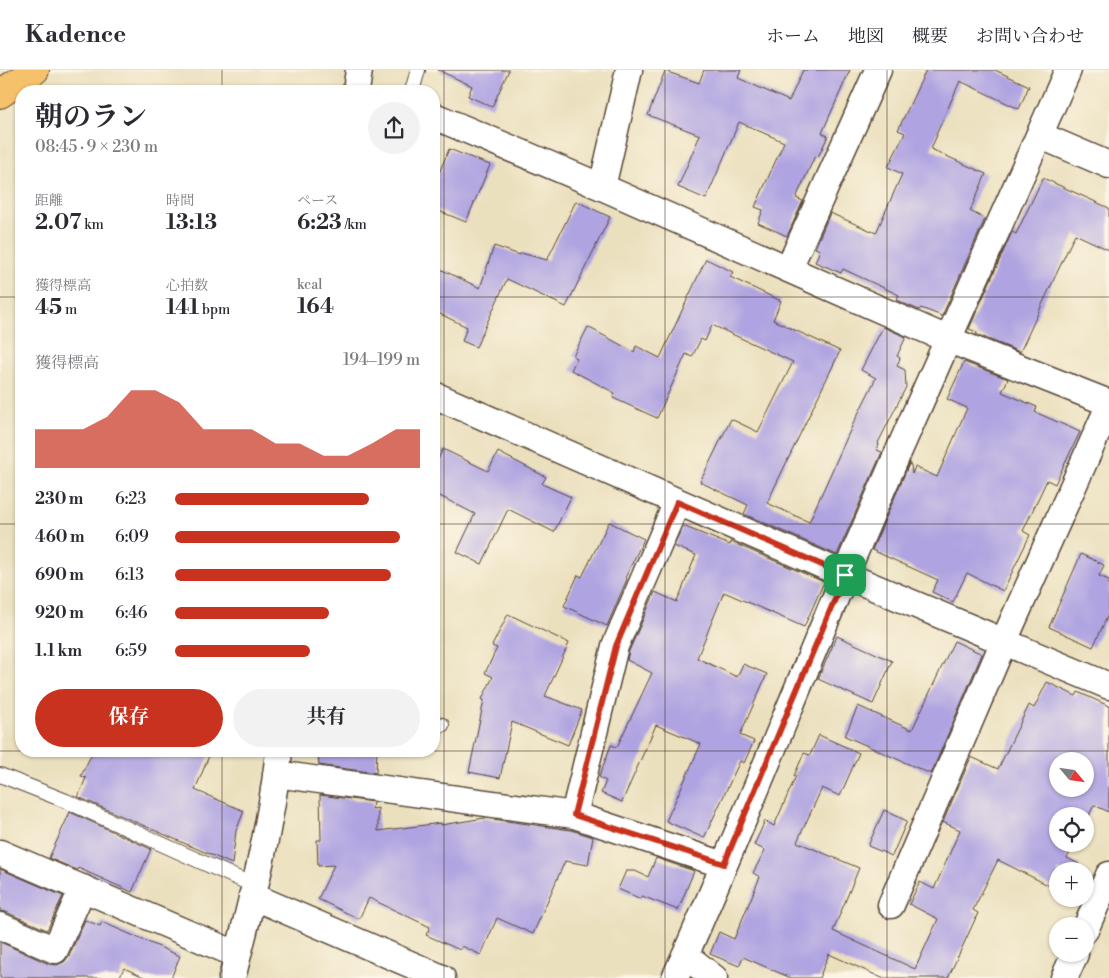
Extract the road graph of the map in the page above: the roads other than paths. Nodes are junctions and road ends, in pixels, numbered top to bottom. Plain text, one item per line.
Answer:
1 (35, 70) edge
2 (418, 70) edge
3 (629, 70) edge
4 (878, 70) edge
5 (1068, 70) edge
6 (414, 85) edge
7 (0, 94) edge
8 (440, 119) edge
9 (1039, 135) junction
10 (1109, 166) edge
11 (602, 187) junction
12 (789, 268) junction
13 (947, 339) junction
14 (440, 398) edge
15 (1109, 404) edge
16 (677, 502) junction
17 (845, 575) junction
18 (1004, 641) junction
19 (1109, 686) edge
20 (277, 762) edge
21 (0, 775) edge
22 (574, 815) junction
23 (0, 853) edge
24 (724, 864) junction
25 (1109, 875) edge
26 (83, 888) junction
27 (253, 891) junction
28 (891, 905) dead end
29 (1091, 917) edge
30 (0, 926) edge
31 (1071, 962) edge
32 (235, 966) edge
33 (680, 966) edge
34 (442, 978) edge
35 (714, 978) edge
36 (1064, 978) edge

1 - 7 highway
2 - 6 lane
3 - 11 street
4 - 12 street
5 - 9 street
8 - 11 street
9 - 10 street
9 - 13 street
11 - 12 street
12 - 13 street
13 - 15 street
13 - 17 street
14 - 16 street
15 - 18 street
16 - 17 street
16 - 22 street
17 - 18 street
17 - 24 street
18 - 19 street
18 - 28 street
20 - 22 street
20 - 27 street
21 - 27 lane
22 - 24 street
23 - 26 street
24 - 33 street
25 - 29 street
26 - 30 street
26 - 32 street
27 - 32 street
27 - 34 street
31 - 36 street
33 - 35 street

